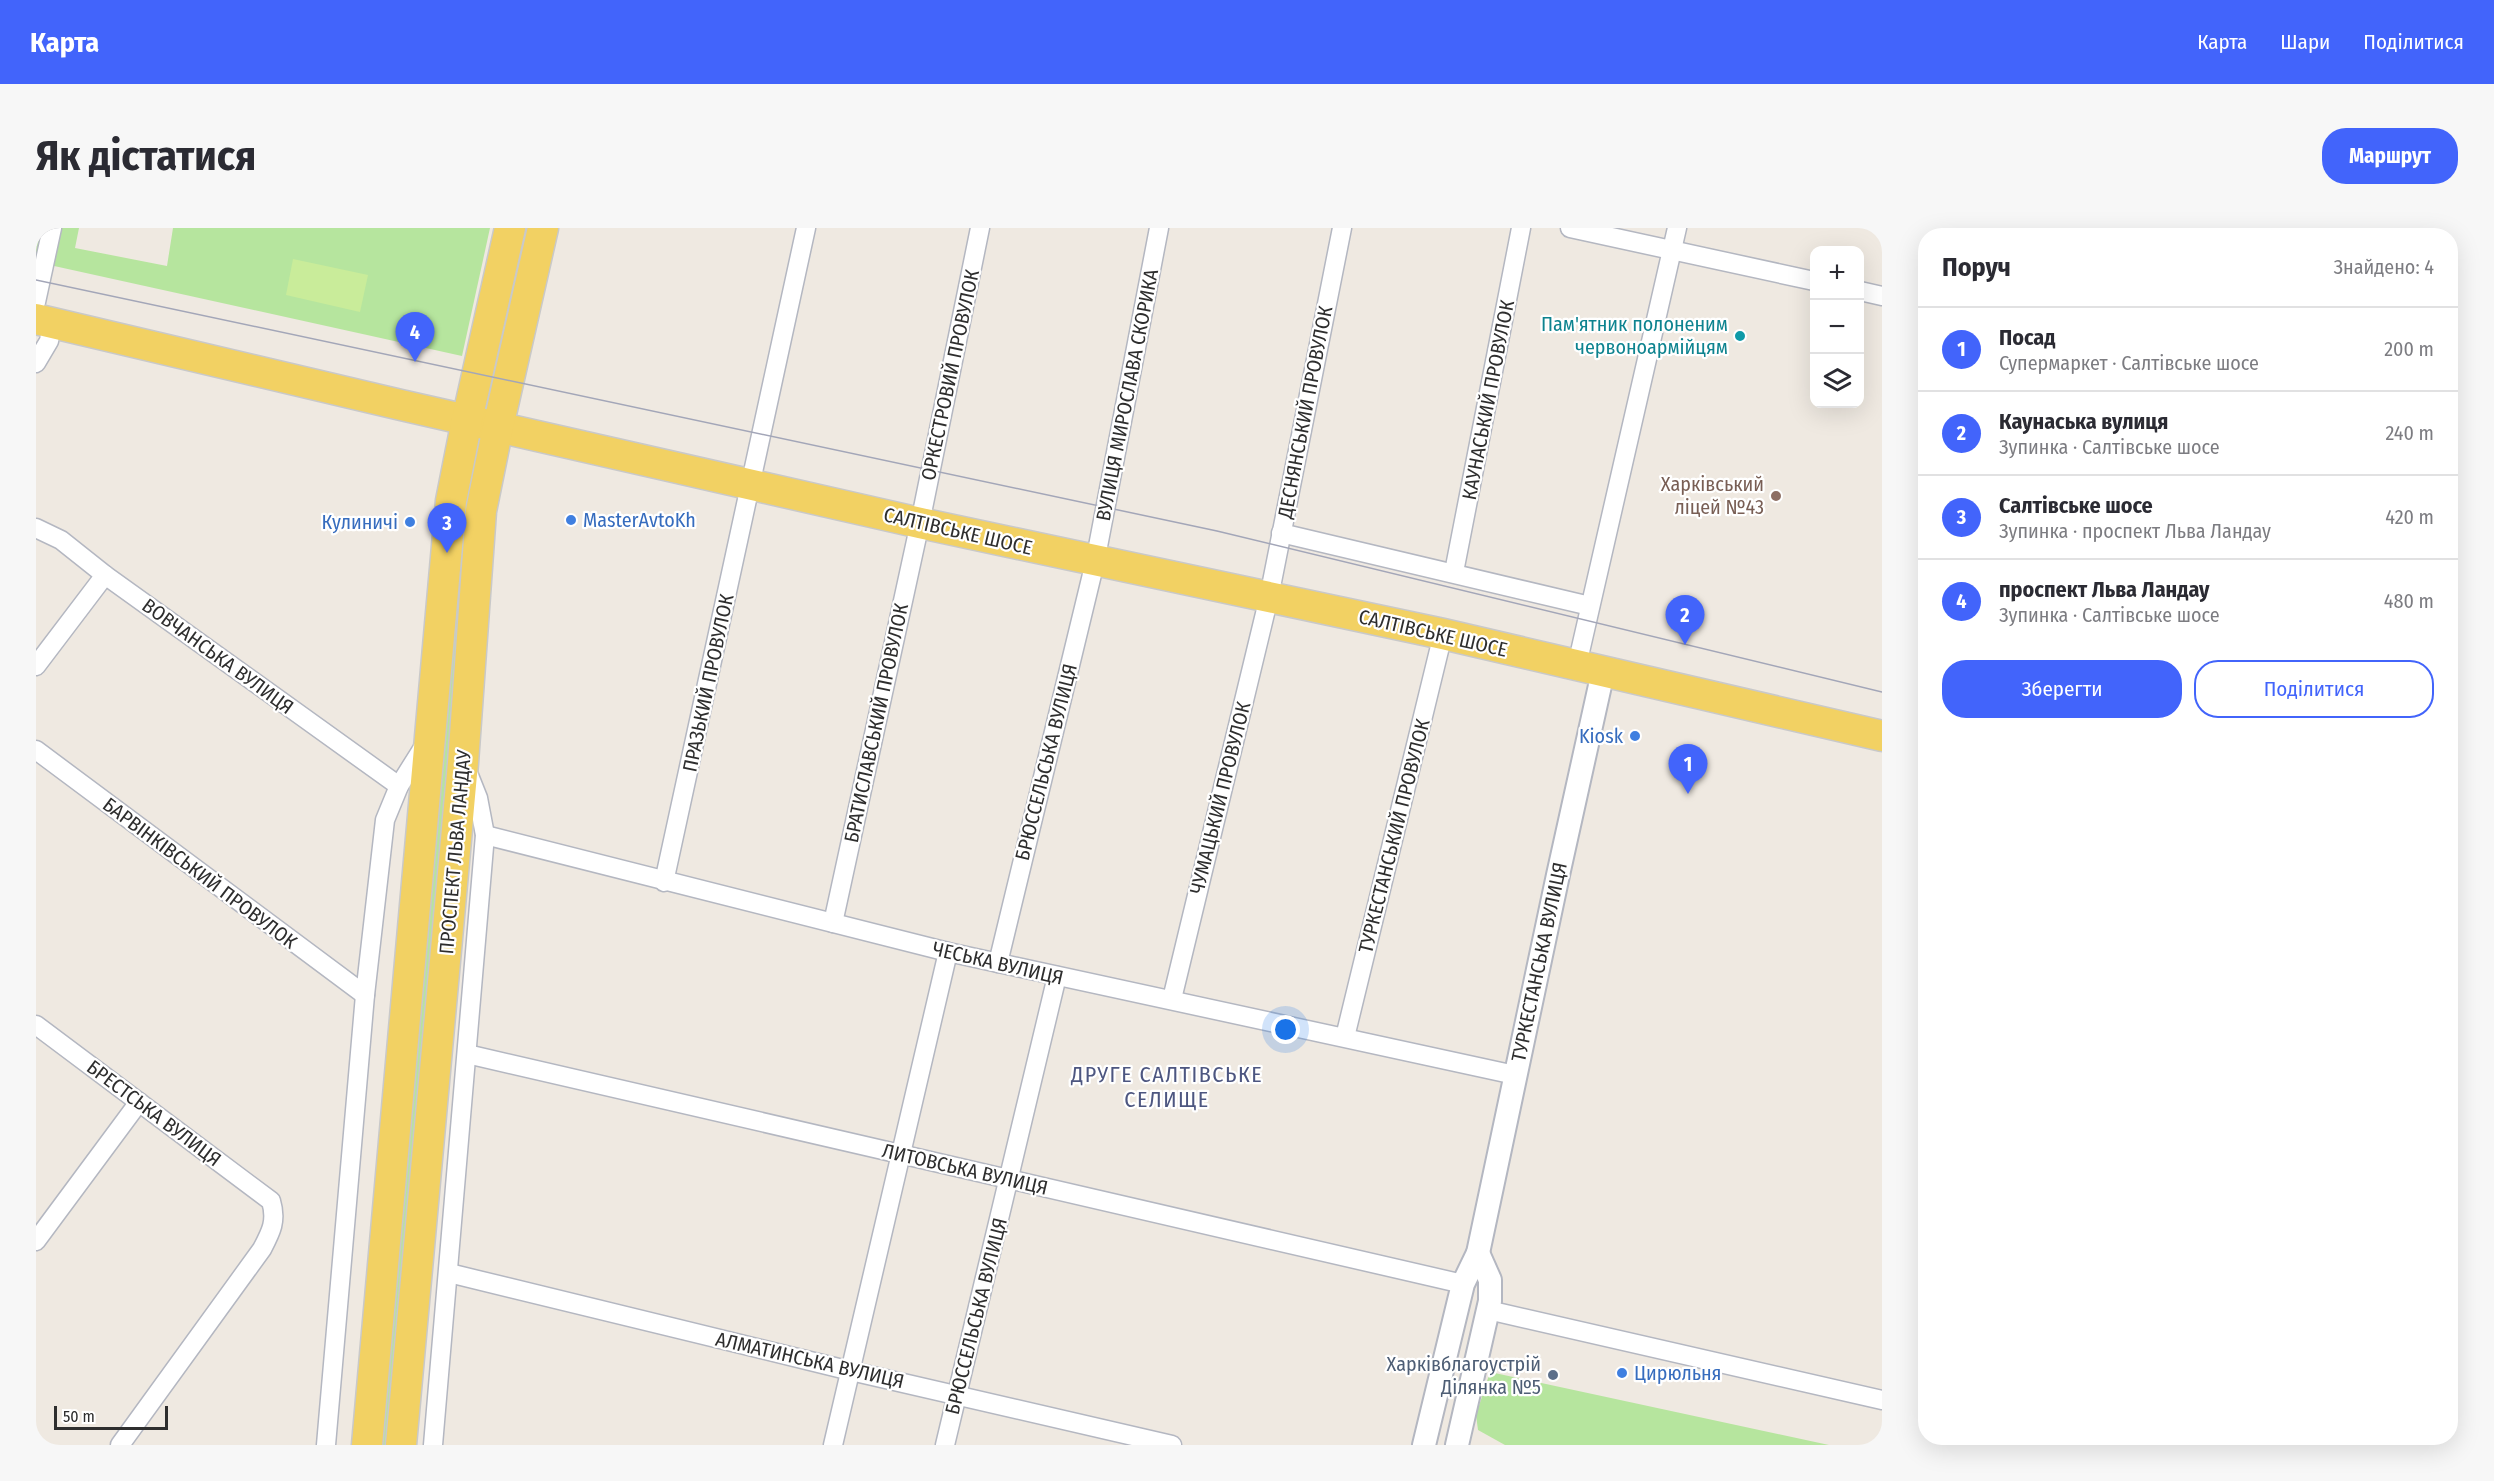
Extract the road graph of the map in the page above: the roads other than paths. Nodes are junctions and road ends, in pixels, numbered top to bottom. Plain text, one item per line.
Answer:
1 (52, 228) edge
2 (510, 228) edge
3 (543, 228) edge
4 (806, 228) edge
5 (980, 228) edge
6 (1159, 228) edge
7 (1342, 228) edge
8 (1521, 228) edge
9 (1570, 228) edge
10 (1677, 228) edge
11 (1672, 249) junction
12 (1810, 280) edge
13 (1864, 292) edge
14 (1882, 296) edge
15 (41, 315) edge
16 (36, 363) edge
17 (467, 420) junction
18 (498, 427) junction
19 (752, 485) junction
20 (920, 523) junction
21 (36, 528) edge
22 (1281, 532) junction
23 (1095, 562) junction
24 (1455, 572) junction
25 (105, 575) junction
26 (1269, 597) junction
27 (1590, 606) junction
28 (1443, 634) junction
29 (36, 666) edge
30 (1590, 668) junction
31 (1882, 736) edge
32 (429, 739) junction
33 (36, 750) edge
34 (463, 763) junction
35 (399, 786) junction
36 (485, 835) junction
37 (664, 882) junction
38 (833, 923) junction
39 (948, 952) junction
40 (998, 963) junction
41 (1057, 976) junction
42 (365, 995) junction
43 (1172, 999) junction
44 (36, 1025) edge
45 (1345, 1037) junction
46 (467, 1054) junction
47 (1515, 1075) junction
48 (139, 1102) junction
49 (900, 1153) junction
50 (1009, 1180) junction
51 (36, 1241) edge
52 (1478, 1253) junction
53 (449, 1272) junction
54 (1463, 1284) junction
55 (1488, 1310) junction
56 (851, 1371) junction
57 (957, 1395) junction
58 (1882, 1400) edge
59 (120, 1445) edge
60 (326, 1445) edge
61 (367, 1445) edge
62 (401, 1445) edge
63 (434, 1445) edge
64 (833, 1445) edge
65 (945, 1445) edge
66 (1172, 1445) edge
67 (1424, 1445) edge
68 (1457, 1445) edge

1 - 15 street
2 - 17 main road, ПРОСПЕКТ ЛЬВА ЛАНДАУ
3 - 18 main road, ПРОСПЕКТ ЛЬВА ЛАНДАУ
4 - 19 street, ПРАЗЬКИЙ ПРОВУЛОК
5 - 20 street, ОРКЕСТРОВИЙ ПРОВУЛОК
6 - 23 street, ВУЛИЦЯ МИРОСЛАВА СКОРИКА
7 - 22 street, ДЕСНЯНСЬКИЙ ПРОВУЛОК
8 - 24 street, КАУНАСЬКИЙ ПРОВУЛОК
9 - 11 street
10 - 11 street
11 - 12 street
11 - 27 street
13 - 14 street
15 - 16 street
15 - 17 main road, САЛТІВСЬКЕ ШОСЕ
17 - 18 main road, САЛТІВСЬКЕ ШОСЕ
17 - 32 main road, ПРОСПЕКТ ЛЬВА ЛАНДАУ
18 - 19 main road, САЛТІВСЬКЕ ШОСЕ
18 - 34 main road, ПРОСПЕКТ ЛЬВА ЛАНДАУ
19 - 20 main road, САЛТІВСЬКЕ ШОСЕ
19 - 37 street, ПРАЗЬКИЙ ПРОВУЛОК
20 - 23 main road, САЛТІВСЬКЕ ШОСЕ
20 - 38 street, БРАТИСЛАВСЬКИЙ ПРОВУЛОК
21 - 25 street, ВОВЧАНСЬКА ВУЛИЦЯ
22 - 24 street
22 - 26 street, ДЕСНЯНСЬКИЙ ПРОВУЛОК
23 - 26 main road, САЛТІВСЬКЕ ШОСЕ
23 - 40 street, БРЮССЕЛЬСЬКА ВУЛИЦЯ
24 - 27 street
25 - 29 street
25 - 35 street, ВОВЧАНСЬКА ВУЛИЦЯ
26 - 28 main road, САЛТІВСЬКЕ ШОСЕ
26 - 43 street, ЧУМАЦЬКИЙ ПРОВУЛОК
27 - 30 street
28 - 30 main road, САЛТІВСЬКЕ ШОСЕ
28 - 45 street, ТУРКЕСТАНСЬКИЙ ПРОВУЛОК
30 - 31 main road, САЛТІВСЬКЕ ШОСЕ
30 - 47 street, ТУРКЕСТАНСЬКА ВУЛИЦЯ
32 - 35 street
32 - 61 main road, ПРОСПЕКТ ЛЬВА ЛАНДАУ
33 - 42 street, БАРВІНКІВСЬКИЙ ПРОВУЛОК
34 - 36 street
34 - 62 main road, ПРОСПЕКТ ЛЬВА ЛАНДАУ
35 - 42 street
36 - 37 street, ЧЕСЬКА ВУЛИЦЯ
36 - 46 street
37 - 38 street, ЧЕСЬКА ВУЛИЦЯ
38 - 39 street, ЧЕСЬКА ВУЛИЦЯ
39 - 40 street, ЧЕСЬКА ВУЛИЦЯ
39 - 49 street
40 - 41 street, ЧЕСЬКА ВУЛИЦЯ
41 - 43 street, ЧЕСЬКА ВУЛИЦЯ
41 - 50 street, БРЮССЕЛЬСЬКА ВУЛИЦЯ
42 - 60 street
43 - 45 street, ЧЕСЬКА ВУЛИЦЯ
44 - 48 street, БРЕСТСЬКА ВУЛИЦЯ
45 - 47 street, ЧЕСЬКА ВУЛИЦЯ
46 - 49 street, ЛИТОВСЬКА ВУЛИЦЯ
46 - 53 street
47 - 52 street, ТУРКЕСТАНСЬКА ВУЛИЦЯ
48 - 51 street
48 - 59 street, БРЕСТСЬКА ВУЛИЦЯ
49 - 50 street, ЛИТОВСЬКА ВУЛИЦЯ
49 - 56 street
50 - 54 street, ЛИТОВСЬКА ВУЛИЦЯ
50 - 57 street, БРЮССЕЛЬСЬКА ВУЛИЦЯ
52 - 54 street, ТУРКЕСТАНСЬКА ВУЛИЦЯ
52 - 55 street
53 - 56 street, АЛМАТИНСЬКА ВУЛИЦЯ
53 - 63 street
54 - 67 street, ТУРКЕСТАНСЬКА ВУЛИЦЯ
55 - 58 street
55 - 68 street
56 - 57 street, АЛМАТИНСЬКА ВУЛИЦЯ
56 - 64 street
57 - 65 street, БРЮССЕЛЬСЬКА ВУЛИЦЯ
57 - 66 street, АЛМАТИНСЬКА ВУЛИЦЯ

